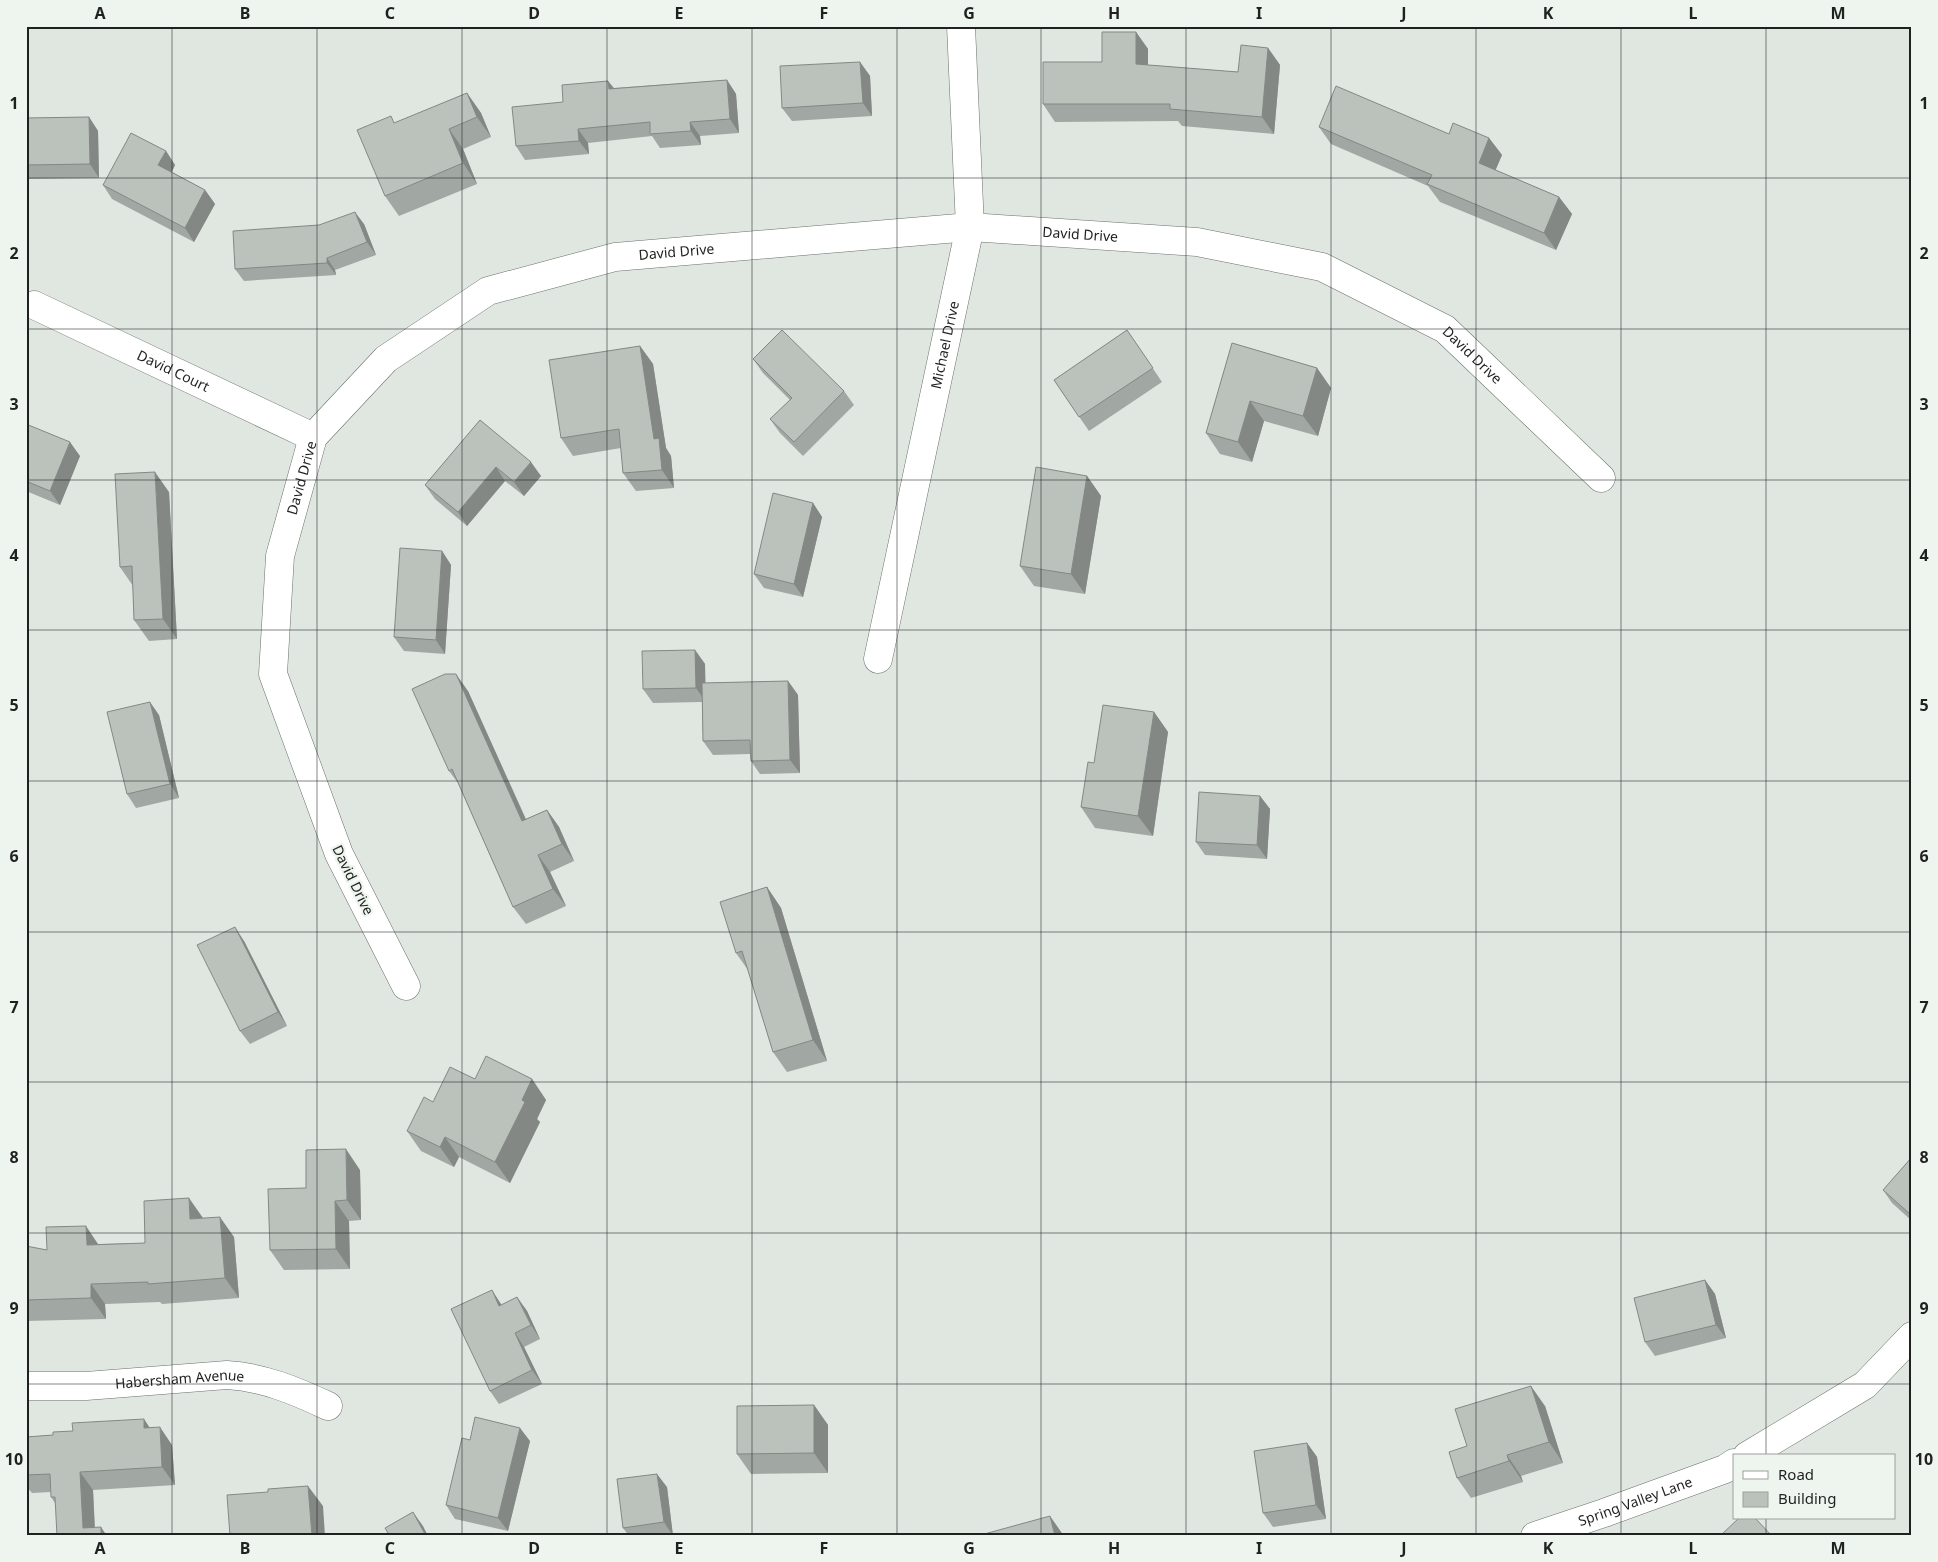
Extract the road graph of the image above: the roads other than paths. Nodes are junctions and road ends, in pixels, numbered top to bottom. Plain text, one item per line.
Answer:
1 (961, 26) edge
2 (970, 227) junction
3 (34, 305) dead end
4 (313, 437) junction
5 (1601, 478) dead end
6 (878, 659) dead end
7 (406, 986) dead end
8 (1912, 1336) edge
9 (26, 1386) edge
10 (328, 1406) dead end
11 (1750, 1454) edge
12 (1733, 1464) edge
13 (1535, 1536) edge

1 - 2 street, Michael Drive
2 - 4 street, David Drive
2 - 5 street, David Drive
2 - 6 street, Michael Drive
3 - 4 street, David Court
4 - 7 street, David Drive
8 - 11 street
9 - 10 street, Habersham Avenue
12 - 13 street, Spring Valley Lane

